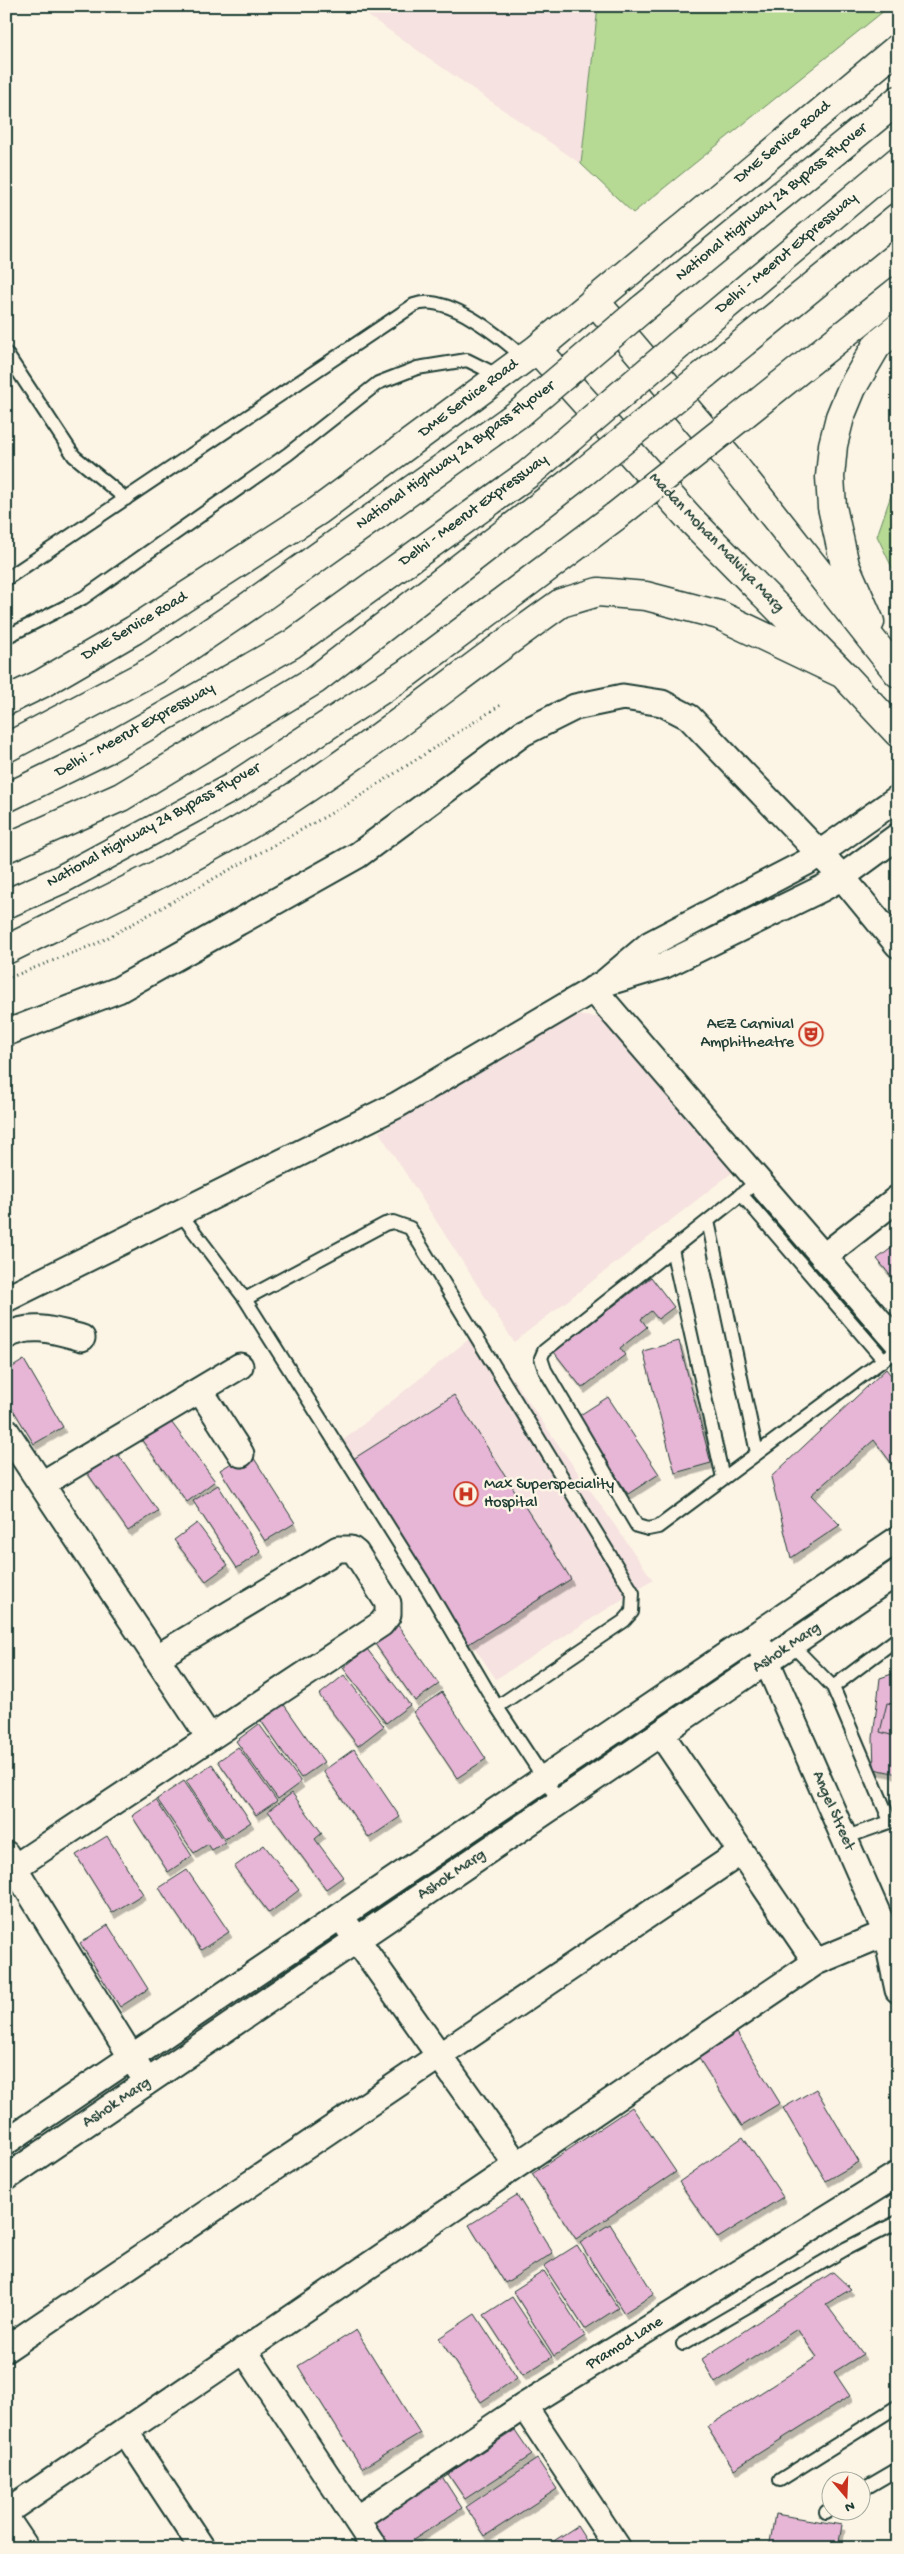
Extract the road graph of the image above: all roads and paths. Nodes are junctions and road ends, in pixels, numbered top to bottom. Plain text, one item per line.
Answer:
1 (898, 48) edge
2 (898, 100) edge
3 (898, 161) edge
4 (898, 217) edge
5 (898, 291) edge
6 (594, 300) junction
7 (898, 328) edge
8 (6, 353) edge
9 (531, 354) junction
10 (499, 376) junction
11 (126, 499) junction
12 (6, 579) edge
13 (6, 637) edge
14 (891, 665) edge
15 (843, 674) junction
16 (6, 701) edge
17 (502, 704) dead end
18 (898, 734) edge
19 (6, 748) edge
20 (6, 798) edge
21 (898, 798) edge
22 (898, 836) edge
23 (6, 848) edge
24 (819, 853) junction
25 (842, 877) junction
26 (6, 904) edge
27 (898, 945) edge
28 (6, 950) edge
29 (6, 979) edge
30 (598, 986) junction
31 (6, 1033) edge
32 (749, 1187) junction
33 (898, 1198) edge
34 (180, 1213) junction
35 (708, 1221) junction
36 (672, 1249) junction
37 (823, 1257) junction
38 (245, 1298) junction
39 (6, 1299) edge
40 (846, 1300) junction
41 (6, 1336) edge
42 (82, 1338) dead end
43 (898, 1349) edge
44 (891, 1351) edge
45 (240, 1366) dead end
46 (200, 1390) junction
47 (6, 1431) edge
48 (757, 1453) junction
49 (240, 1454) dead end
50 (723, 1478) junction
51 (42, 1484) junction
52 (898, 1538) edge
53 (898, 1572) edge
54 (756, 1636) junction
55 (898, 1638) edge
56 (792, 1646) junction
57 (156, 1658) junction
58 (767, 1662) junction
59 (833, 1687) junction
60 (497, 1707) junction
61 (661, 1734) junction
62 (209, 1738) junction
63 (543, 1778) junction
64 (560, 1803) junction
65 (894, 1820) edge
66 (844, 1838) junction
67 (741, 1852) junction
68 (10, 1860) edge
69 (342, 1916) junction
70 (892, 1933) edge
71 (356, 1940) junction
72 (816, 1962) junction
73 (898, 1990) edge
74 (439, 2056) junction
75 (132, 2057) junction
76 (147, 2082) junction
77 (6, 2142) edge
78 (517, 2165) junction
79 (898, 2174) edge
80 (6, 2178) edge
81 (898, 2222) edge
82 (683, 2344) dead end
83 (6, 2349) edge
84 (244, 2350) junction
85 (524, 2406) junction
86 (898, 2406) edge
87 (125, 2431) junction
88 (898, 2469) edge
89 (780, 2480) dead end
90 (872, 2484) edge
91 (6, 2512) edge
92 (6, 2518) edge
93 (356, 2519) junction
94 (26, 2548) edge
95 (202, 2548) edge
96 (375, 2548) edge
97 (618, 2548) edge

1 - 6 main road, DME Service Road
2 - 19 main road, National Highway 24 Bypass Flyover, bridge
3 - 20 main road, Delhi - Meerut Expressway, bridge
4 - 23 main road, bridge
5 - 26 main road, National Highway 24 Bypass Flyover, bridge
6 - 9 main road, DME Service Road
6 - 14 main road
7 - 14 main road
8 - 11 lane
9 - 10 main road, DME Service Road
9 - 11 lane
9 - 15 main road, Madan Mohan Malviya Marg
10 - 13 lane
10 - 16 main road, DME Service Road
11 - 12 lane
15 - 18 main road, Madan Mohan Malviya Marg
15 - 28 main road
17 - 29 path
21 - 24 street
22 - 25 street
24 - 25 street
24 - 30 street
24 - 31 street
25 - 27 street
25 - 30 street
30 - 32 street
30 - 34 street
32 - 35 lane
32 - 37 street
32 - 40 lane
33 - 37 street
34 - 38 lane
34 - 39 street
35 - 36 lane
35 - 48 lane
36 - 50 lane
36 - 50 lane
37 - 40 street
38 - 60 lane
38 - 60 lane
40 - 44 street
41 - 42 street
43 - 44 lane
44 - 48 lane
45 - 46 street
46 - 49 street
46 - 51 street
47 - 51 street
48 - 50 lane
51 - 57 street
52 - 54 street, Ashok Marg
53 - 56 street, Ashok Marg
54 - 58 street, Angel Street
54 - 63 street, Ashok Marg
55 - 59 lane
56 - 58 street, Ashok Marg
56 - 59 lane
57 - 62 street
57 - 62 street
58 - 61 street, Ashok Marg
58 - 66 street, Angel Street
59 - 65 lane
60 - 63 lane
61 - 64 street, Ashok Marg
61 - 67 street
62 - 68 street
63 - 64 lane
63 - 69 street, Ashok Marg
64 - 71 street, Ashok Marg
65 - 66 lane
66 - 70 street, Angel Street
67 - 72 street
67 - 74 street
68 - 75 street
69 - 71 street
69 - 75 street, Ashok Marg
70 - 72 street
70 - 73 street, Angel Street
71 - 74 street
71 - 76 street, Ashok Marg
72 - 78 street
74 - 78 street
74 - 83 street
75 - 76 street
75 - 77 street, Ashok Marg
76 - 80 street, Ashok Marg
78 - 84 street
79 - 85 street, Pramod Lane
81 - 82 lane
84 - 87 street
84 - 93 street
85 - 93 street, Pramod Lane
85 - 97 street
86 - 89 lane
87 - 91 street
87 - 95 street
88 - 90 lane
92 - 94 street
93 - 96 street

